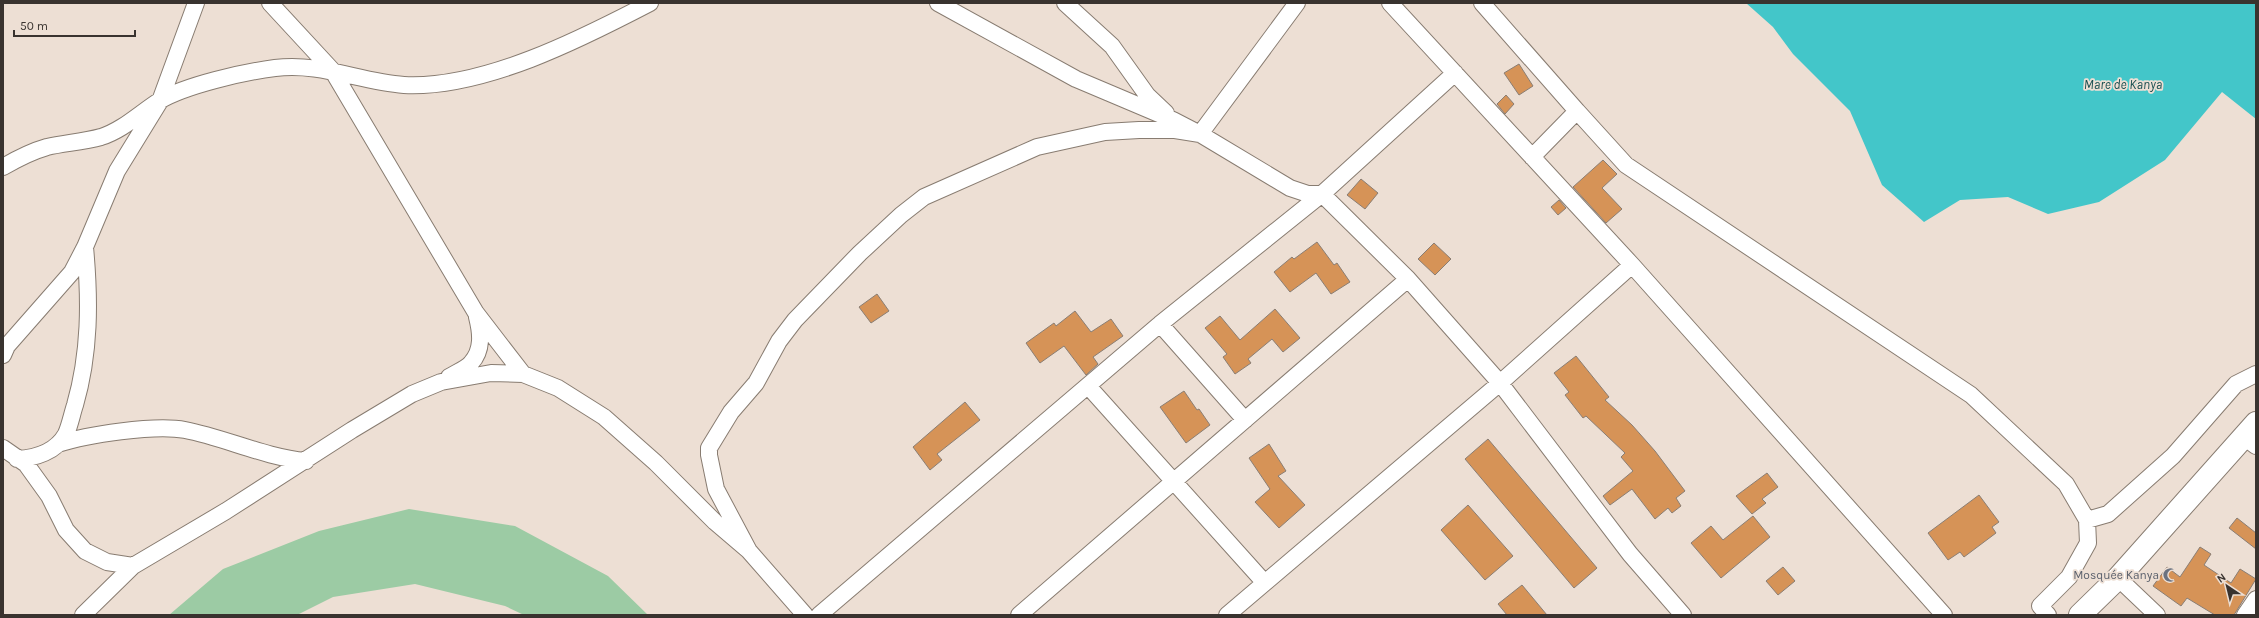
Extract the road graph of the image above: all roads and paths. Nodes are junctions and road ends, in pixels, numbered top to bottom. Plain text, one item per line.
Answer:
1 (196, 3) edge
2 (270, 3) edge
3 (286, 3) edge
4 (650, 3) edge
5 (938, 3) edge
6 (1065, 3) edge
7 (1297, 3) edge
8 (1390, 3) edge
9 (1482, 3) edge
10 (298, 33) junction
11 (332, 70) junction
12 (1455, 73) junction
13 (160, 100) junction
14 (1577, 111) junction
15 (1173, 120) junction
16 (1200, 134) junction
17 (1532, 157) junction
18 (3, 168) edge
19 (1322, 194) junction
20 (86, 247) junction
21 (1632, 265) junction
22 (1408, 280) junction
23 (476, 313) junction
24 (1160, 324) junction
25 (3, 355) edge
26 (523, 374) junction
27 (2256, 374) edge
28 (441, 382) junction
29 (1500, 383) junction
30 (1088, 386) junction
31 (1245, 420) junction
32 (2252, 435) edge
33 (58, 444) junction
34 (3, 448) edge
35 (17, 459) junction
36 (306, 461) junction
37 (1174, 481) junction
38 (2087, 520) junction
39 (749, 551) junction
40 (133, 566) junction
41 (2118, 578) junction
42 (1264, 582) junction
43 (2256, 599) edge
44 (83, 615) edge
45 (805, 615) edge
46 (819, 615) edge
47 (1019, 615) edge
48 (1227, 615) edge
49 (1683, 615) edge
50 (1944, 615) edge
51 (2048, 615) edge
52 (2080, 615) edge
53 (2157, 615) edge
54 (2245, 615) edge

1 - 13 street
2 - 10 street
3 - 10 street
4 - 11 street
5 - 15 street
6 - 15 street
7 - 16 street
8 - 12 street
9 - 14 street
10 - 11 street
11 - 13 street
11 - 23 street
12 - 17 street
12 - 19 street
13 - 18 street
13 - 20 street
14 - 17 street
14 - 38 street
15 - 16 street
16 - 19 street
16 - 39 street
17 - 21 street
19 - 22 street
19 - 24 street
20 - 25 street
20 - 33 street
21 - 29 street
21 - 50 street
22 - 29 street
22 - 31 street
23 - 26 street
23 - 28 street
24 - 30 street
24 - 31 street
26 - 28 street
26 - 39 street
27 - 38 street
28 - 36 street
29 - 42 street
29 - 49 street
30 - 37 street
30 - 46 street
31 - 37 street
32 - 41 highway
33 - 35 street
33 - 36 street
34 - 35 street
35 - 40 street
36 - 40 street
37 - 42 street
37 - 47 street
38 - 51 street
39 - 45 street
40 - 44 street
41 - 52 highway
41 - 53 street
42 - 48 street
43 - 54 street

